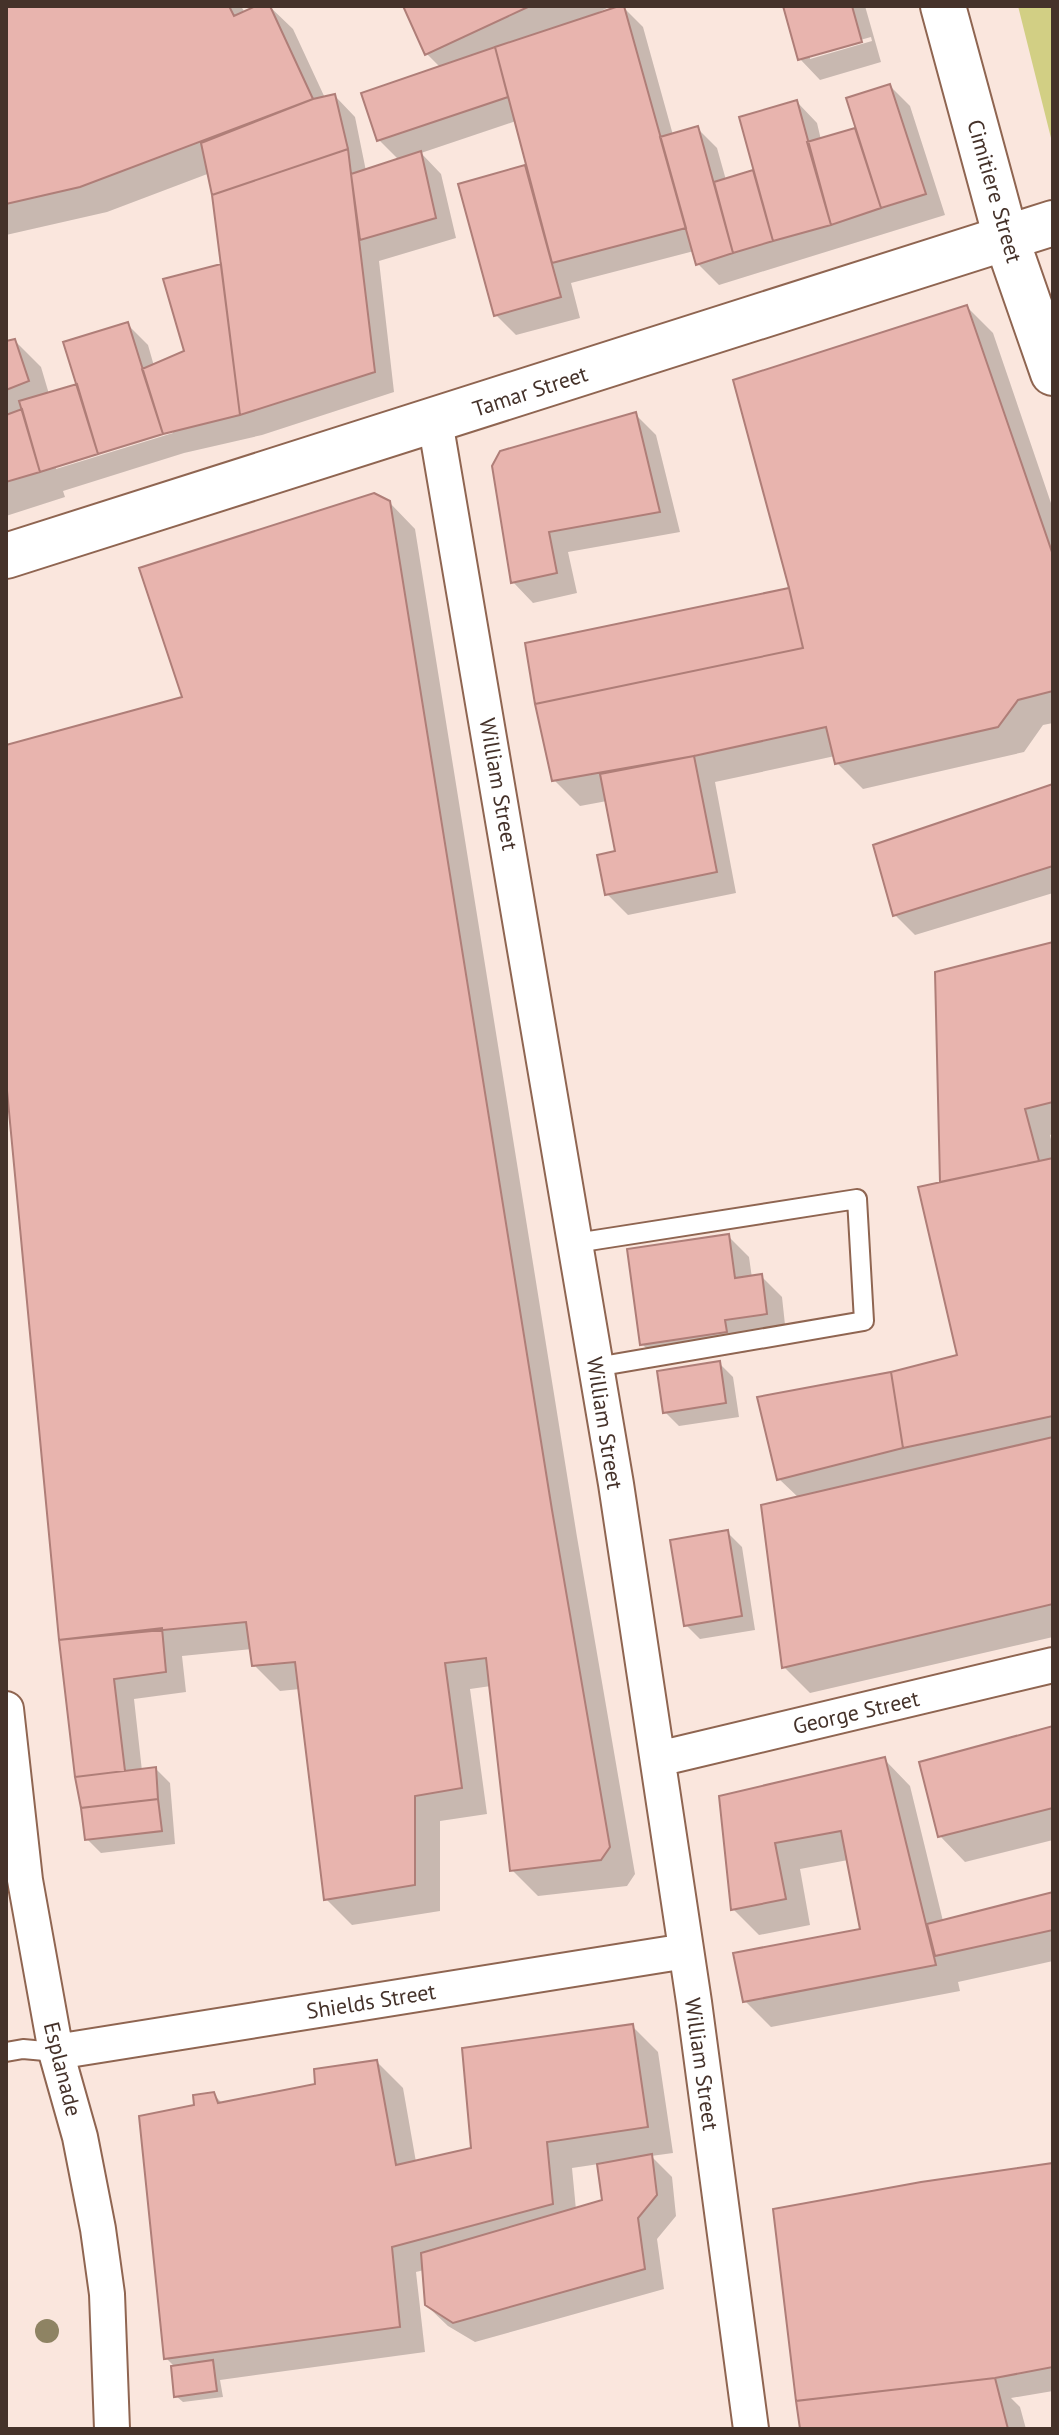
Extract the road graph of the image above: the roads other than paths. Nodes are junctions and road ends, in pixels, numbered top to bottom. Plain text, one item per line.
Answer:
1 (943, 6) edge
2 (1053, 223) edge
3 (1006, 238) junction
4 (1053, 373) edge
5 (435, 421) junction
6 (6, 556) edge
7 (576, 1243) junction
8 (596, 1367) junction
9 (1053, 1665) edge
10 (6, 1709) edge
11 (658, 1759) junction
12 (686, 1951) junction
13 (6, 2052) edge
14 (56, 2052) junction
15 (112, 2429) edge
16 (751, 2429) edge

1 - 3 main road, Cimitiere Street
2 - 3 main road, Tamar Street
3 - 4 main road, Cimitiere Street
3 - 5 main road, Tamar Street
5 - 6 main road, Tamar Street
5 - 7 street, William Street
7 - 8 street, William Street
7 - 8 lane
8 - 11 street, William Street
9 - 11 street, George Street
10 - 14 street, Esplanade
11 - 12 street, William Street
12 - 14 street, Shields Street
12 - 16 street, William Street
13 - 14 lane
14 - 15 street, Esplanade

